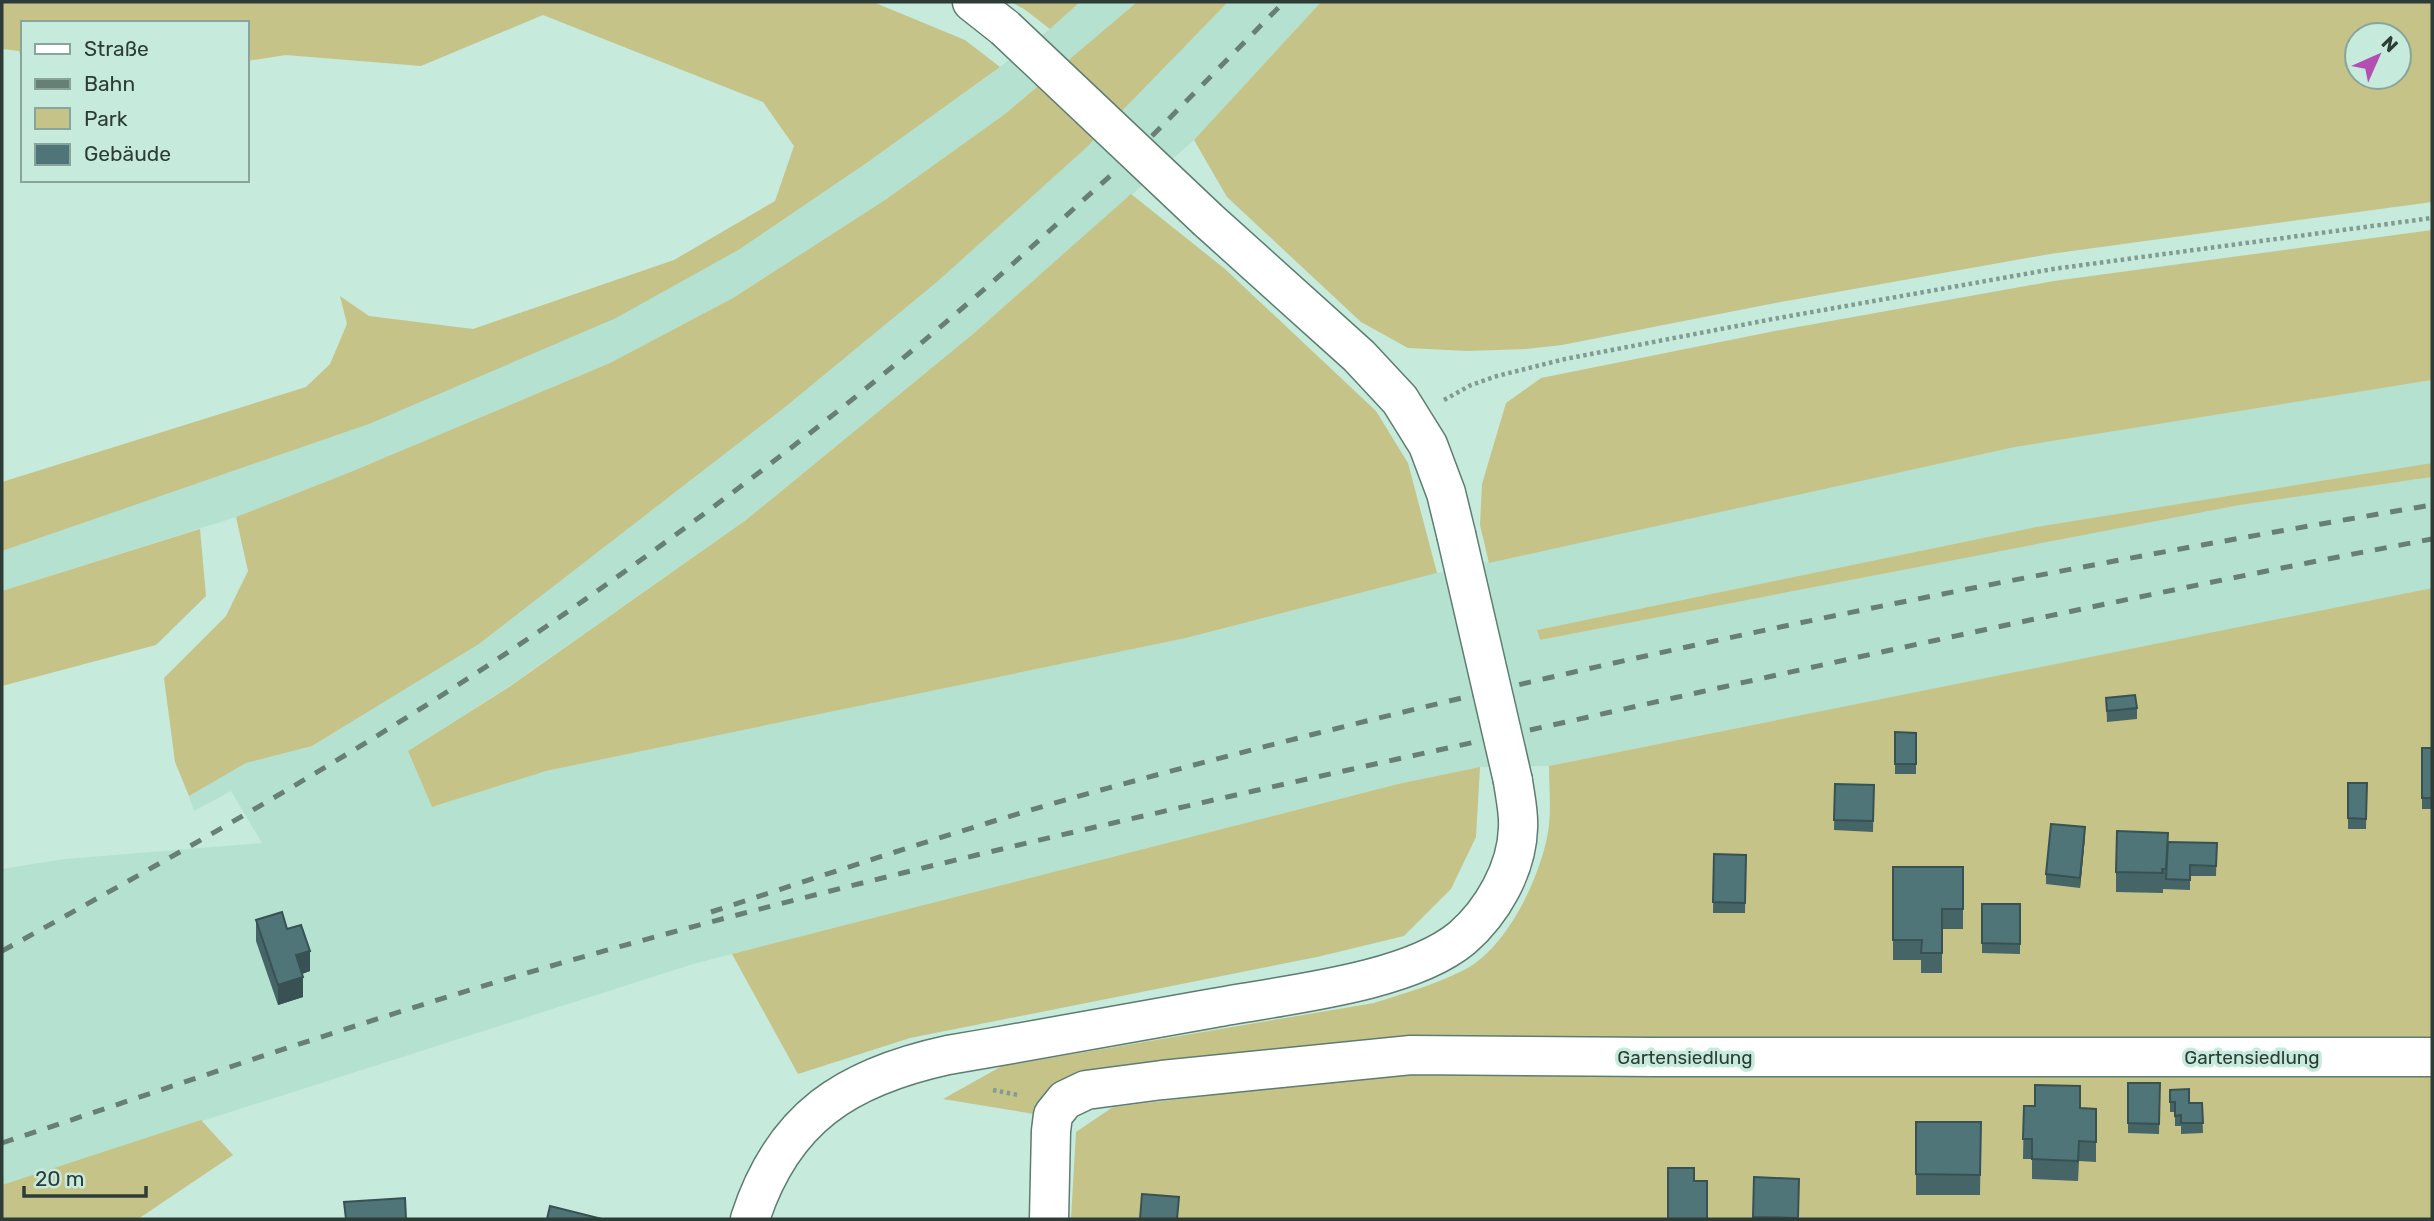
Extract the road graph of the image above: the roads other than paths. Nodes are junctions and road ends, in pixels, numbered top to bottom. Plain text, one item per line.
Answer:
1 (972, 2) edge
2 (2432, 1057) edge
3 (750, 1219) edge
4 (1049, 1219) edge

1 - 3 street, bridge
2 - 4 street, Gartensiedlung

